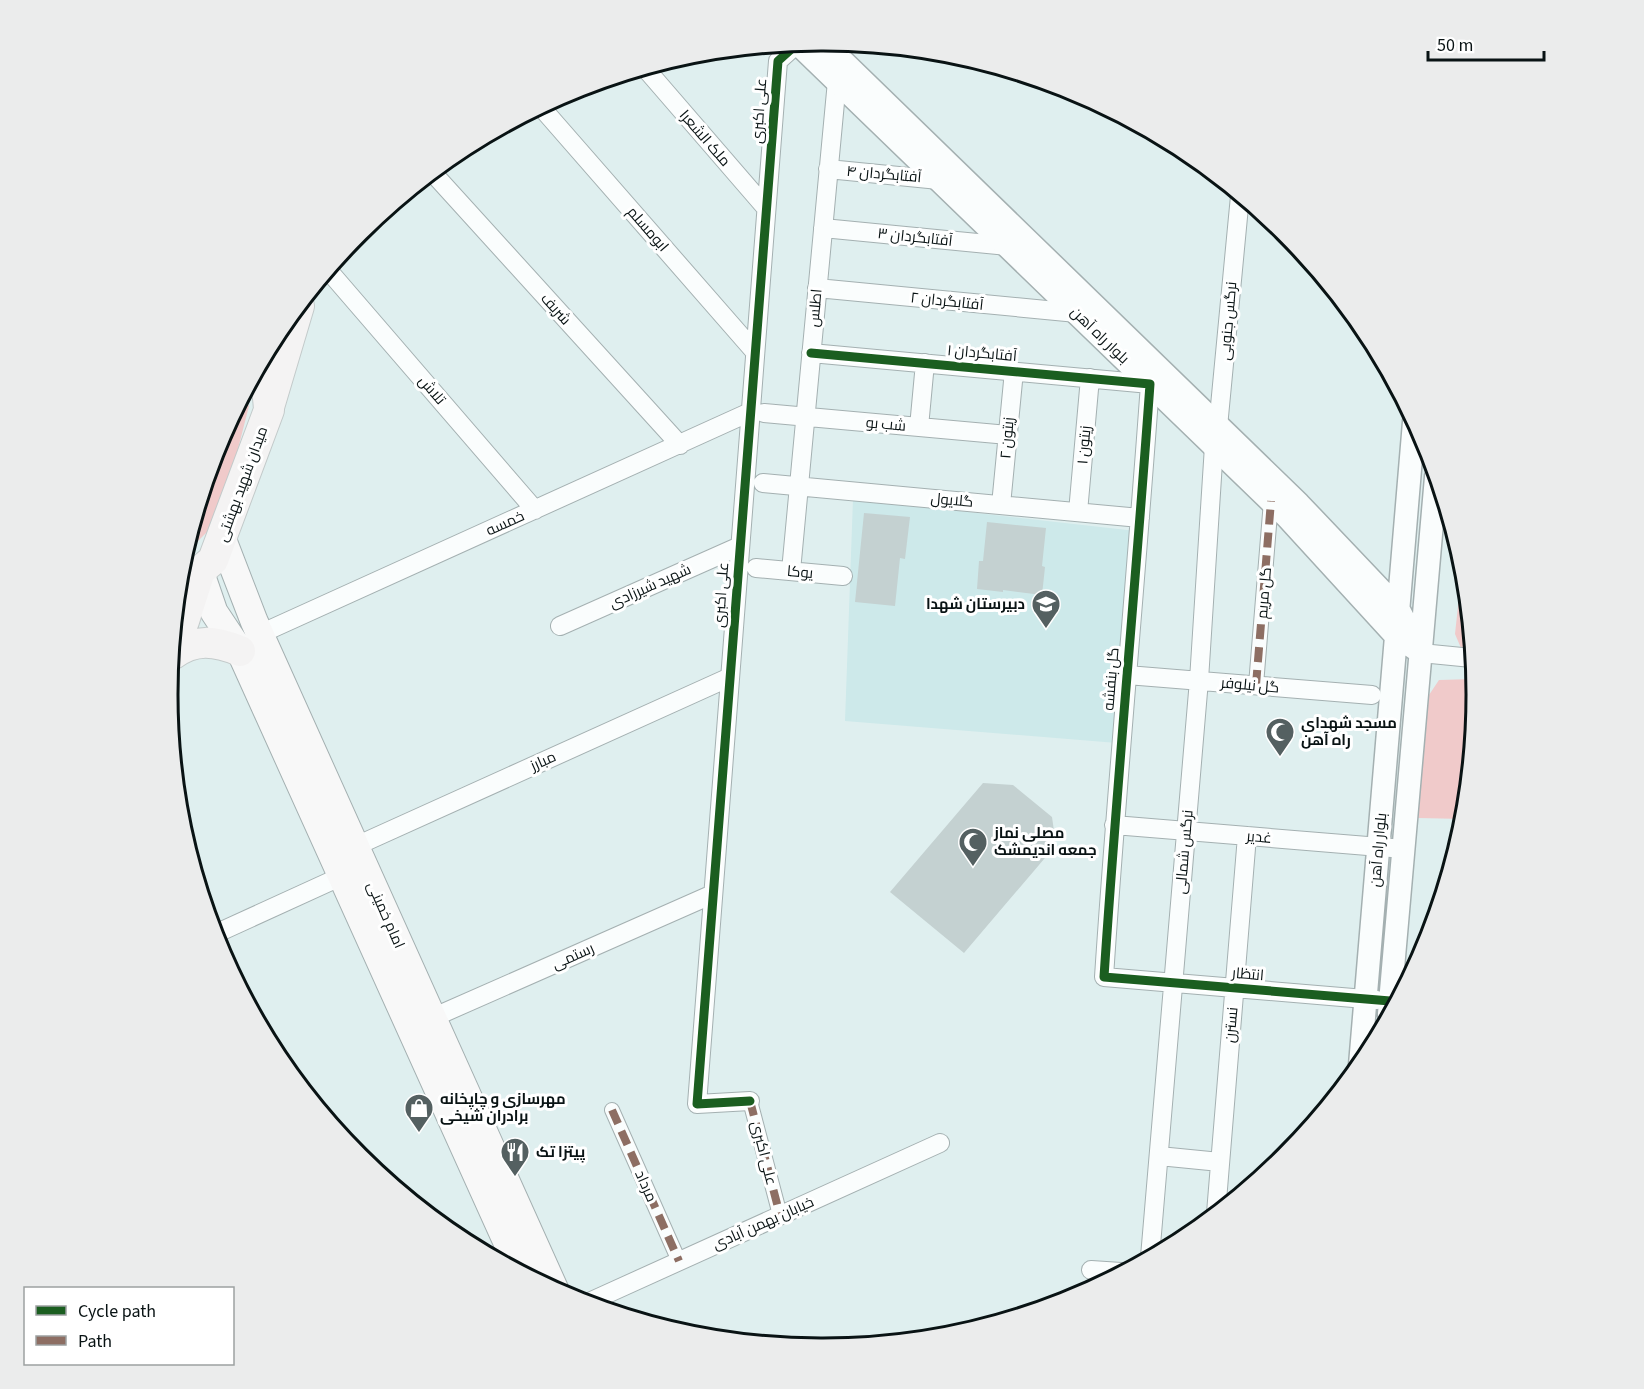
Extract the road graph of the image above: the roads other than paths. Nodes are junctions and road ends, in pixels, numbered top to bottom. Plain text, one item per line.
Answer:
1 (806, 51) edge
2 (833, 51) edge
3 (787, 52) edge
4 (650, 74) edge
5 (837, 81) junction
6 (547, 113) edge
7 (828, 169) junction
8 (438, 178) edge
9 (939, 180) junction
10 (1239, 205) edge
11 (766, 208) junction
12 (823, 228) junction
13 (1008, 246) junction
14 (333, 276) edge
15 (817, 288) junction
16 (1077, 313) junction
17 (292, 330) edge
18 (755, 351) junction
19 (811, 352) junction
20 (925, 363) junction
21 (1014, 371) junction
22 (1090, 378) junction
23 (261, 380) edge
24 (1150, 384) junction
25 (269, 410) junction
26 (757, 412) junction
27 (805, 417) junction
28 (919, 427) junction
29 (1008, 435) junction
30 (1216, 436) junction
31 (1413, 439) edge
32 (680, 445) junction
33 (763, 483) dead end
34 (799, 486) junction
35 (1434, 498) edge
36 (1271, 501) junction
37 (1001, 505) junction
38 (536, 510) junction
39 (1078, 512) junction
40 (1140, 518) junction
41 (222, 538) junction
42 (740, 546) junction
43 (756, 568) dead end
44 (190, 571) edge
45 (791, 571) junction
46 (191, 572) edge
47 (843, 576) dead end
48 (188, 585) edge
49 (1398, 608) junction
50 (183, 623) edge
51 (560, 626) dead end
52 (1395, 635) junction
53 (250, 643) junction
54 (180, 649) edge
55 (1421, 653) junction
56 (1464, 657) edge
57 (1127, 675) junction
58 (730, 677) junction
59 (1199, 681) junction
60 (1256, 685) junction
61 (1372, 695) dead end
62 (1114, 825) junction
63 (1186, 831) junction
64 (1247, 836) junction
65 (356, 846) junction
66 (1378, 847) junction
67 (1404, 849) junction
68 (342, 876) junction
69 (713, 894) junction
70 (223, 930) edge
71 (1104, 978) joint
72 (1173, 983) junction
73 (1234, 988) junction
74 (1391, 993) edge
75 (1366, 999) junction
76 (1384, 1006) edge
77 (432, 1018) junction
78 (1362, 1044) edge
79 (750, 1101) joint
80 (612, 1110) dead end
81 (940, 1143) dead end
82 (1159, 1156) junction
83 (1220, 1162) junction
84 (1217, 1203) edge
85 (780, 1215) junction
86 (1151, 1248) edge
87 (515, 1260) edge
88 (679, 1261) junction
89 (1091, 1270) dead end
90 (1109, 1271) edge
91 (549, 1277) edge
92 (599, 1298) edge

1 - 5 street, بلوار راه آهن
2 - 30 street, بلوار راه آهن
3 - 11 street, علی اکبری
4 - 11 street, ملک الشعرا
5 - 7 street, اطلس
5 - 9 street, بلوار راه آهن
6 - 18 street, ابومسلم
7 - 9 street, آفتابگردان ۴
7 - 12 street, اطلس
8 - 32 street, شریف
9 - 13 street, بلوار راه آهن
10 - 30 street, نرگس جنوبی
11 - 18 street, علی اکبری
12 - 13 street, آفتابگردان ۳
12 - 15 street, اطلس
13 - 16 street, بلوار راه آهن
14 - 38 street, تلاش
15 - 16 street, آفتابگردان ۲
15 - 19 street, اطلس
16 - 24 street, بلوار راه آهن
17 - 25 main road
18 - 26 street, علی اکبری
19 - 20 street, آفتابگردان ۱
19 - 27 street, اطلس
20 - 21 street, آفتابگردان ۱
20 - 28 street
21 - 22 street, آفتابگردان ۱
21 - 29 street, زیتون ۲
22 - 24 street, آفتابگردان ۱
22 - 39 street, زیتون ۱
23 - 25 main road, میدان شهید بهشتی
24 - 30 street, بلوار راه آهن
24 - 40 street, گل بنفشه
25 - 41 main road, میدان شهید بهشتی
26 - 27 street, شب بو
26 - 32 street, خمسه
26 - 42 street, علی اکبری
27 - 28 street, شب بو
27 - 34 street, اطلس
28 - 29 street, شب بو
29 - 37 street, زیتون ۲
30 - 36 street, بلوار راه آهن
30 - 49 street, بلوار راه آهن
30 - 59 street, نرگس شمالی
31 - 49 street, بلوار راه آهن
32 - 38 street, خمسه
33 - 34 street, گلایول
34 - 37 street, گلایول
34 - 45 street, اطلس
35 - 55 street, بلوار راه آهن
36 - 52 street, بلوار راه آهن
36 - 60 street, گل مریم
37 - 39 street, گلایول
38 - 53 street, خمسه
39 - 40 street, گلایول
40 - 57 street, گل بنفشه
41 - 44 main road, میدان شهید بهشتی
41 - 53 main road, امام خمینی
42 - 51 street, شهید شیرزادی
42 - 58 street, علی اکبری
43 - 45 street, یوکا
45 - 47 street, یوکا
46 - 53 main road, امام خمینی
48 - 50 main road
49 - 52 street, بلوار راه آهن
49 - 55 street, بلوار راه آهن
52 - 55 street, بلوار راه آهن
52 - 66 street, بلوار راه آهن
53 - 54 main road
53 - 65 main road, امام خمینی
53 - 68 main road, امام خمینی
55 - 56 street
55 - 67 street, بلوار راه آهن
57 - 59 street, گل نیلوفر
57 - 62 street, گل بنفشه
58 - 65 street, مبارز
58 - 69 street, علی اکبری
59 - 60 street, گل نیلوفر
59 - 63 street, نرگس شمالی
60 - 61 street, گل نیلوفر
62 - 63 street, غدیر
62 - 71 street, گل بنفشه
63 - 64 street, غدیر
63 - 72 street, نرگس شمالی
64 - 66 street, غدیر
64 - 73 street, نسترن
65 - 77 main road, امام خمینی
66 - 67 street, غدیر
66 - 75 street, بلوار راه آهن
67 - 74 street, بلوار راه آهن
68 - 70 street
68 - 87 main road, امام خمینی
69 - 77 street, رستمی
69 - 79 street, علی اکبری
71 - 72 street, انتظار
72 - 73 street, انتظار
72 - 82 street, نرگس شمالی
73 - 75 street, انتظار
73 - 83 street, نسترن
75 - 76 street, انتظار
75 - 78 street, بلوار راه آهن
77 - 91 main road, امام خمینی
79 - 85 street, علی اکبری
80 - 88 street, مرداد
81 - 85 street, خیابان بهمن آبادی
82 - 83 street
82 - 86 street, نرگس شمالی
83 - 84 street, نسترن
85 - 88 street, خیابان بهمن آبادی
88 - 92 street, خیابان بهمن آبادی
89 - 90 street

